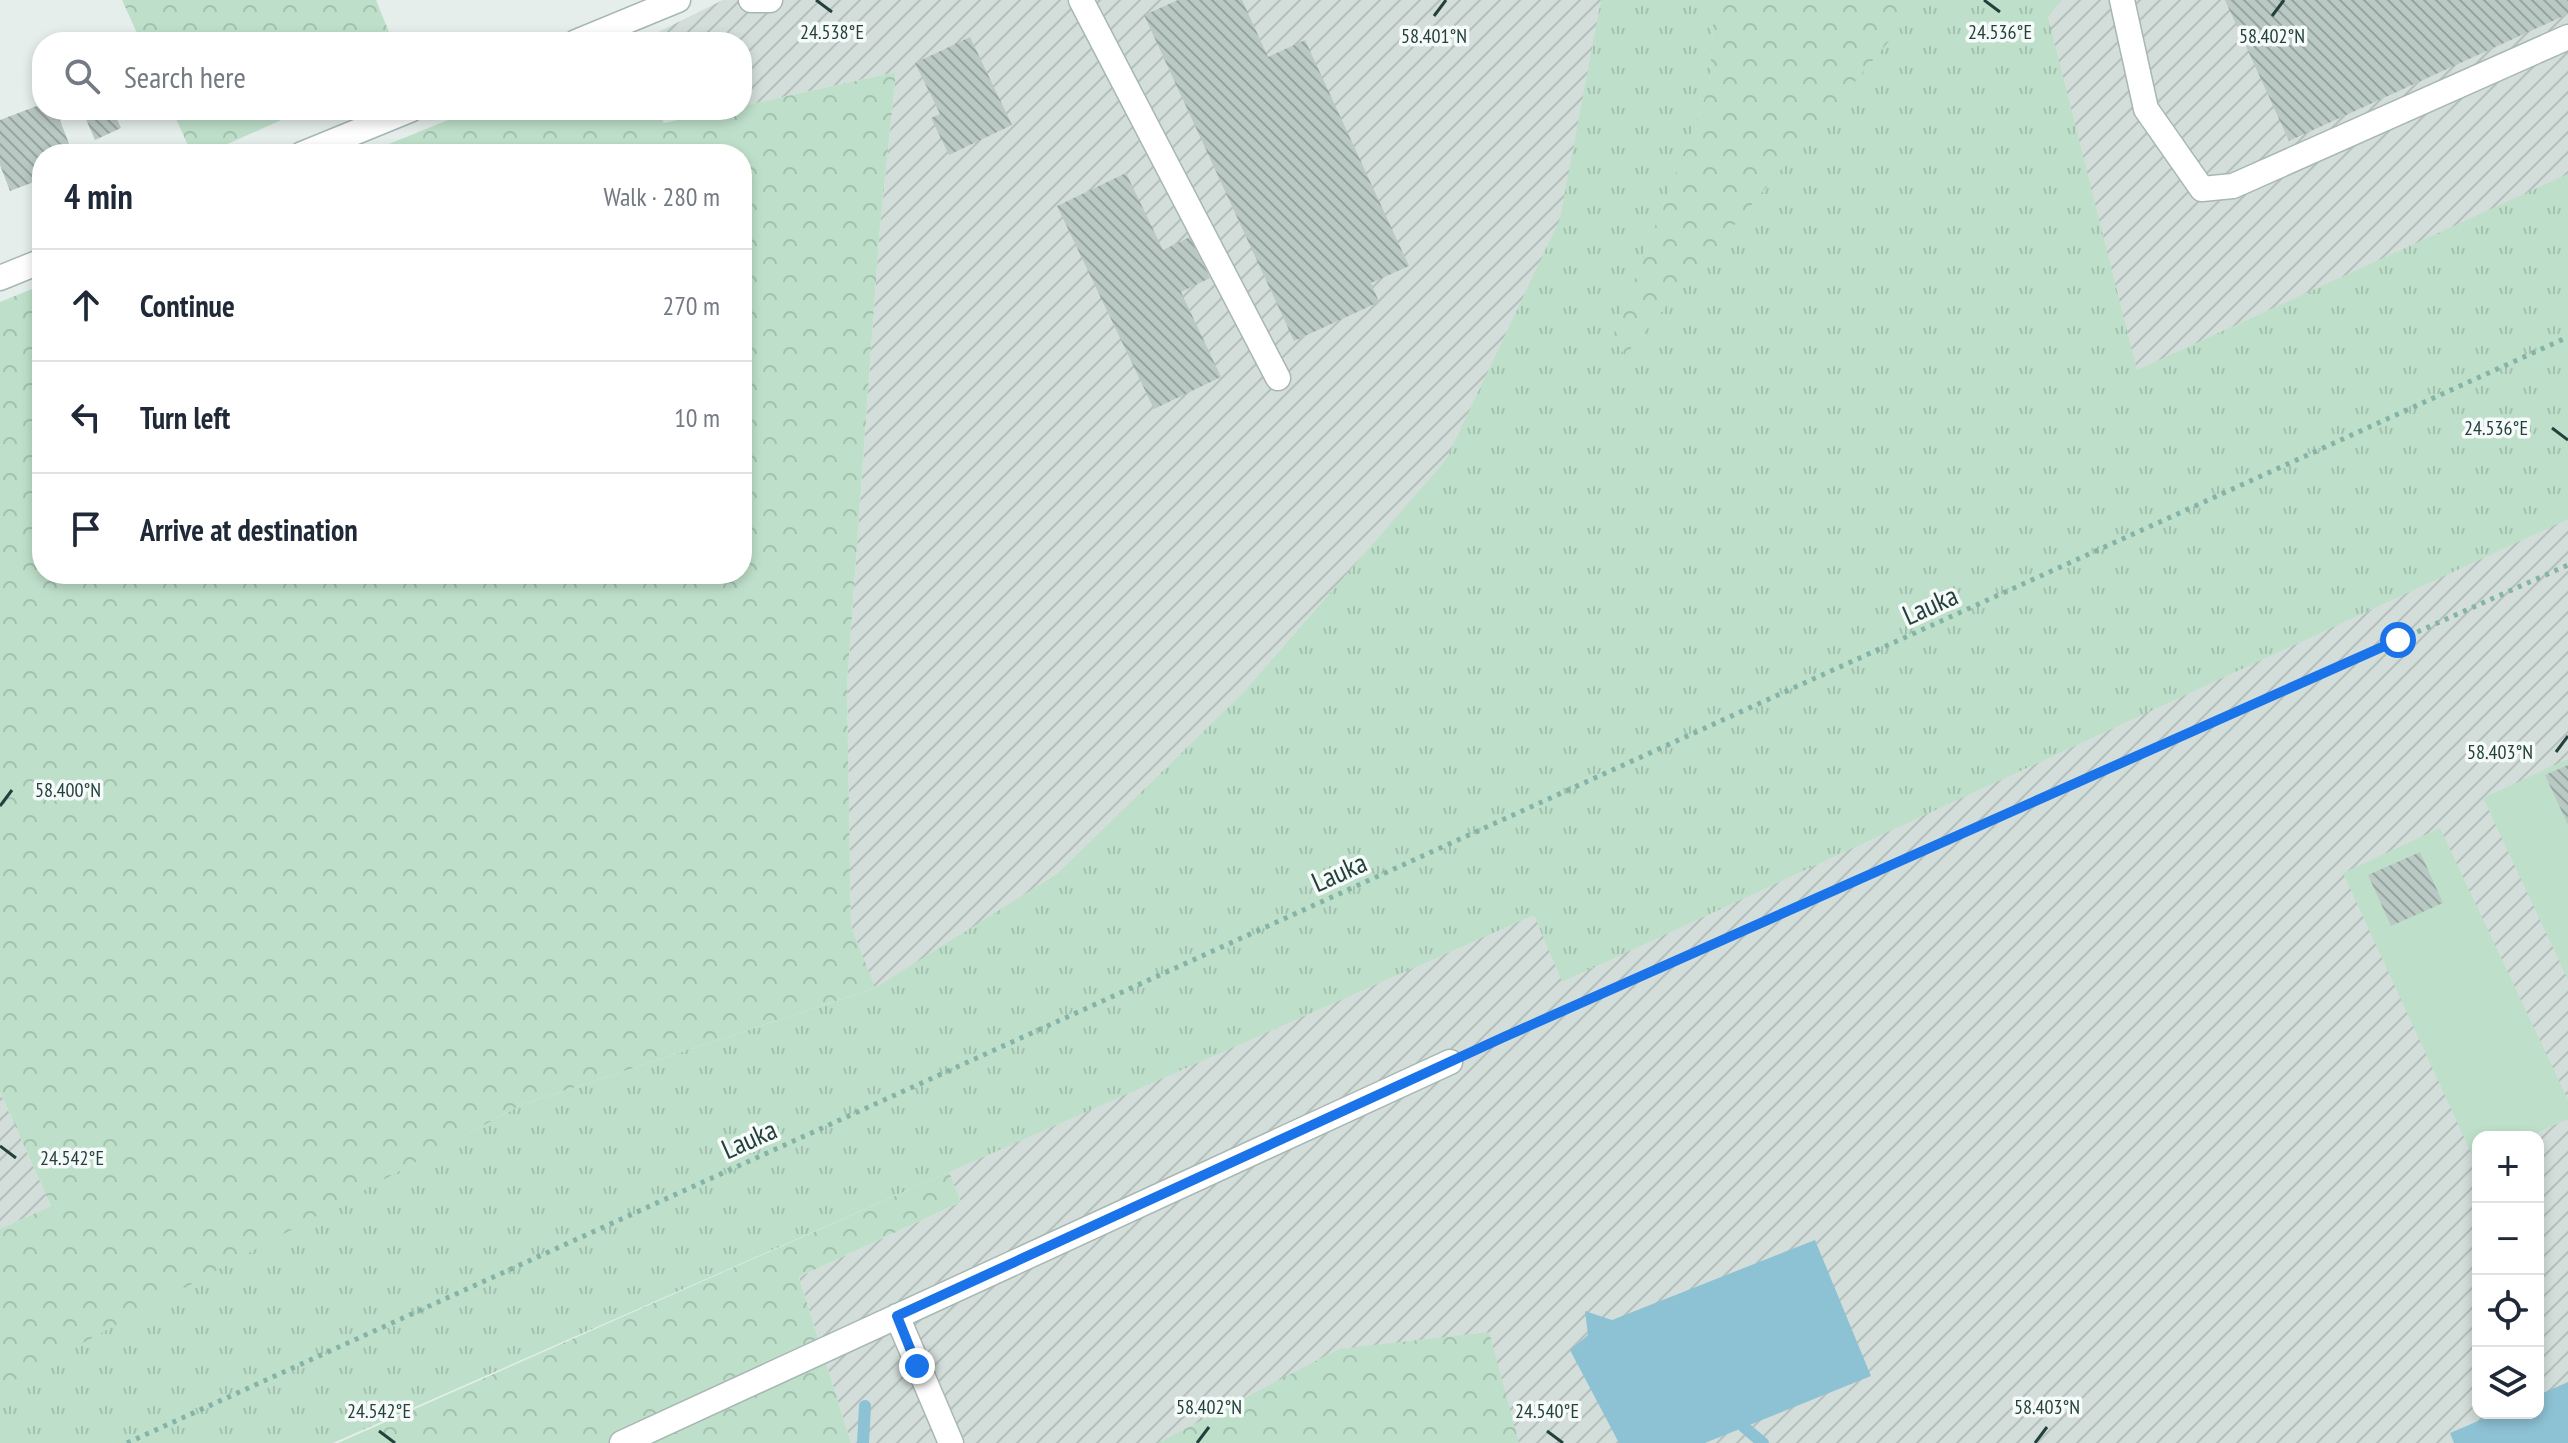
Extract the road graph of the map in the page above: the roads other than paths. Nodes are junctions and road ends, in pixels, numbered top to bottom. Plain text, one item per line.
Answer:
1 (678, 0) edge
2 (751, 0) edge
3 (770, 0) edge
4 (1081, 0) edge
5 (2122, 0) edge
6 (600, 32) edge
7 (2568, 37) edge
8 (385, 120) edge
9 (327, 144) edge
10 (32, 265) edge
11 (0, 278) edge
12 (1278, 378) dead end
13 (1450, 1062) road end
14 (897, 1316) junction
15 (622, 1443) edge
16 (951, 1443) edge

1 - 6 street
2 - 3 street
4 - 12 street
5 - 7 street
8 - 9 street
10 - 11 street
13 - 14 street
14 - 15 street
14 - 16 street

